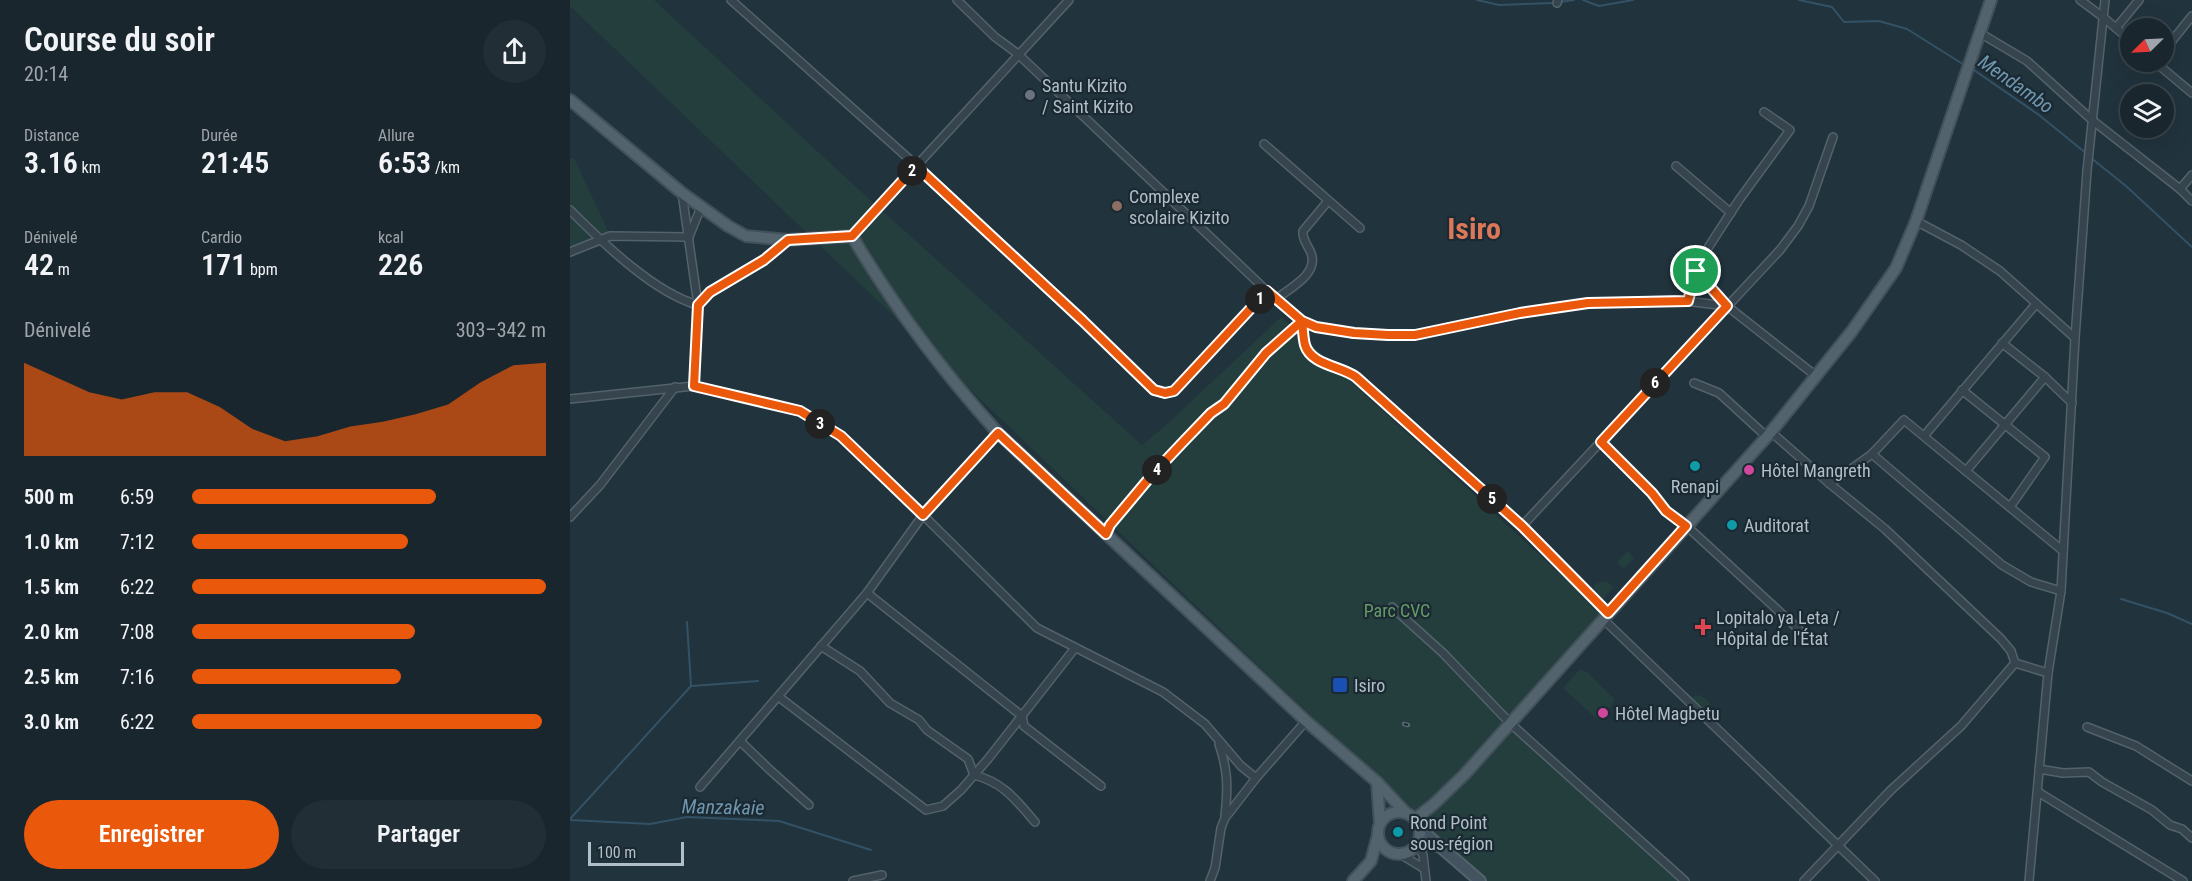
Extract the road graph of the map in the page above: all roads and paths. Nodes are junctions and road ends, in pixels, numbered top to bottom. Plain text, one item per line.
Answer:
1 (731, 0) edge
2 (957, 0) edge
3 (1069, 0) edge
4 (1991, 0) edge
5 (2080, 0) edge
6 (2105, 0) edge
7 (2139, 0) edge
8 (2192, 16) edge
9 (2103, 17) junction
10 (2116, 28) junction
11 (2120, 31) edge
12 (1980, 33) junction
13 (2174, 38) edge
14 (1018, 54) junction
15 (2167, 72) edge
16 (2192, 93) edge
17 (570, 100) edge
18 (1764, 112) dead end
19 (2092, 120) junction
20 (1833, 137) dead end
21 (1264, 144) dead end
22 (916, 166) junction
23 (1676, 166) dead end
24 (2192, 175) edge
25 (2180, 189) junction
26 (682, 192) junction
27 (1328, 201) junction
28 (2192, 201) edge
29 (701, 207) junction
30 (570, 210) edge
31 (1731, 213) junction
32 (1916, 221) junction
33 (1360, 228) dead end
34 (852, 236) junction
35 (689, 237) junction
36 (602, 239) junction
37 (788, 240) junction
38 (570, 252) edge
39 (1696, 271) junction
40 (1267, 291) junction
41 (1276, 299) junction
42 (1688, 301) junction
43 (2036, 304) junction
44 (698, 305) junction
45 (1727, 306) junction
46 (1302, 321) junction
47 (2075, 338) junction
48 (2002, 343) junction
49 (1816, 376) junction
50 (2045, 377) junction
51 (1694, 383) dead end
52 (694, 386) junction
53 (675, 387) junction
54 (1962, 390) junction
55 (570, 399) edge
56 (2072, 403) junction
57 (2006, 424) junction
58 (998, 433) junction
59 (1769, 434) junction
60 (1924, 436) junction
61 (1601, 442) junction
62 (1872, 453) junction
63 (1966, 471) junction
64 (1830, 484) junction
65 (2010, 507) junction
66 (571, 515) edge
67 (923, 515) junction
68 (1522, 526) junction
69 (1686, 526) junction
70 (1106, 534) junction
71 (2063, 551) junction
72 (2061, 591) junction
73 (867, 593) junction
74 (1392, 607) dead end
75 (1605, 616) junction
76 (1808, 642) dead end
77 (821, 646) junction
78 (1075, 648) junction
79 (2015, 663) junction
80 (2048, 673) junction
81 (779, 697) junction
82 (1022, 716) junction
83 (1306, 721) junction
84 (1510, 723) junction
85 (2087, 727) dead end
86 (740, 741) junction
87 (1218, 741) junction
88 (2039, 769) junction
89 (974, 775) junction
90 (1256, 778) junction
91 (2192, 781) edge
92 (1377, 782) junction
93 (1101, 786) dead end
94 (700, 787) dead end
95 (2038, 792) junction
96 (809, 805) dead end
97 (1225, 818) junction
98 (1414, 820) junction
99 (1035, 822) dead end
100 (1379, 829) junction
101 (2192, 838) edge
102 (1417, 843) junction
103 (1837, 845) junction
104 (1439, 846) junction
105 (1397, 853) junction
106 (1371, 861) junction
107 (1423, 868) junction
108 (882, 875) dead end
109 (853, 881) edge
110 (1210, 881) edge
111 (1353, 881) edge
112 (1426, 881) edge
113 (1480, 881) edge
114 (1685, 881) edge
115 (1804, 881) edge
116 (1875, 881) edge
117 (2030, 881) edge
118 (2183, 881) edge

1 - 22 street
2 - 14 street
3 - 14 street
4 - 12 main road
5 - 9 street
6 - 9 street
7 - 10 street
8 - 13 street
9 - 10 street
9 - 19 street
10 - 11 street
12 - 19 street
12 - 32 main road
14 - 22 street
14 - 40 street
15 - 16 street
17 - 26 main road
18 - 31 street
19 - 25 street
19 - 47 street
20 - 45 street
21 - 27 street
22 - 34 street
22 - 40 street
23 - 31 street
24 - 25 street
25 - 28 street
26 - 29 main road
26 - 35 street
27 - 33 street
27 - 41 street
29 - 35 street
29 - 37 main road
30 - 36 street
31 - 39 street
32 - 43 street
32 - 49 main road
34 - 37 main road
34 - 58 main road
35 - 36 street
35 - 44 street
36 - 38 street
36 - 44 street
37 - 44 street
39 - 42 street
39 - 45 street
40 - 41 street
41 - 46 street
42 - 45 street
42 - 46 street
43 - 47 street
43 - 48 street
44 - 52 street
45 - 49 street
45 - 61 street
46 - 68 street
46 - 70 street
47 - 56 street
48 - 50 street
48 - 54 street
49 - 59 main road
50 - 56 street
50 - 57 street
51 - 59 street
52 - 53 street
52 - 67 street
53 - 55 street
53 - 66 street
54 - 57 street
54 - 60 street
56 - 71 street
57 - 63 street
57 - 65 street
58 - 67 street
58 - 70 main road
59 - 64 street
59 - 69 main road
60 - 62 street
60 - 63 street
61 - 68 street
61 - 69 street
62 - 64 street
62 - 72 street
63 - 65 street
64 - 79 street
65 - 71 street
67 - 73 street
67 - 78 street
68 - 75 street
69 - 75 main road
69 - 76 street
70 - 83 main road
71 - 72 street
72 - 80 street
73 - 77 street
73 - 82 street
74 - 84 street
75 - 84 main road
75 - 103 street
77 - 81 street
77 - 89 street
78 - 82 street
78 - 87 street
79 - 80 street
79 - 103 street
80 - 88 street
81 - 86 street
81 - 89 street
82 - 89 street
82 - 93 street
83 - 90 street
83 - 92 main road
84 - 98 main road
84 - 114 street
85 - 91 street
86 - 94 street
86 - 96 street
87 - 90 street
87 - 97 street
88 - 95 street
88 - 101 street
89 - 99 street
90 - 97 street
92 - 98 main road
92 - 100 main road
95 - 117 street
95 - 118 street
97 - 110 street
98 - 100 main road
98 - 102 main road
98 - 104 main road
100 - 105 main road
100 - 106 main road
102 - 104 main road
102 - 105 main road
102 - 107 street
103 - 115 street
103 - 116 street
104 - 113 main road
105 - 106 main road
105 - 107 street
106 - 111 main road
107 - 112 street
108 - 109 street

